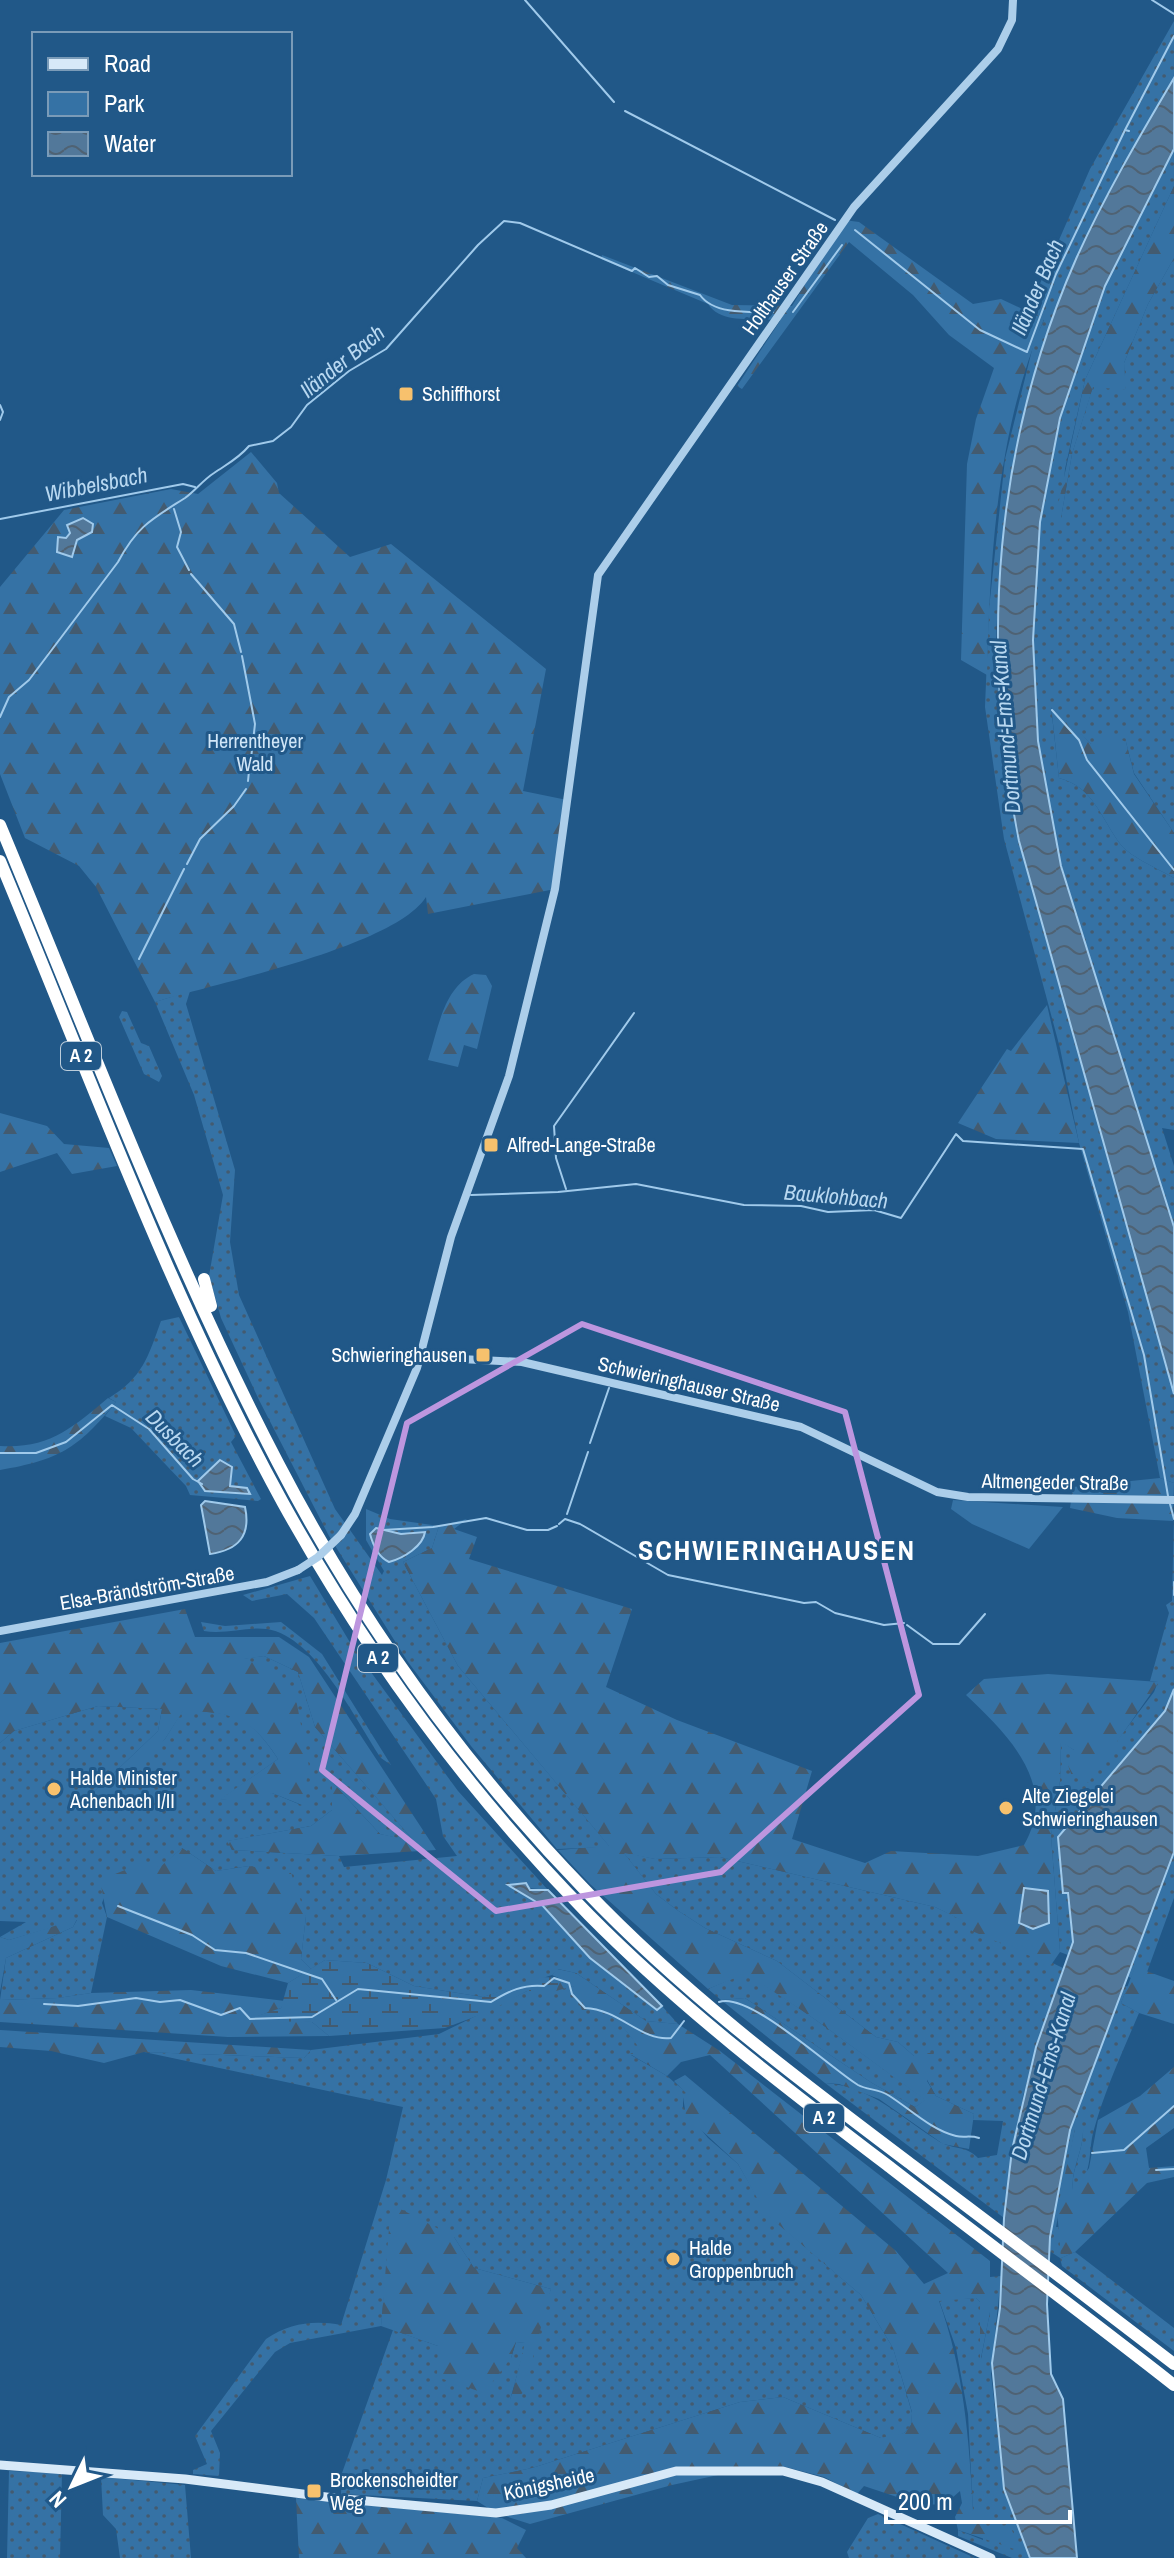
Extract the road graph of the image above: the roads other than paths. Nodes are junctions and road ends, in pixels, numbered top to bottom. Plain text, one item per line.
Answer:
1 (1013, 0) edge
2 (0, 817) edge
3 (0, 825) edge
4 (14, 831) dead end
5 (0, 861) edge
6 (204, 1279) dead end
7 (216, 1336) junction
8 (421, 1357) junction
9 (937, 1492) joint
10 (1174, 1500) edge
11 (0, 1631) edge
12 (1174, 2364) edge
13 (1174, 2385) edge
14 (0, 2465) edge
15 (991, 2558) edge

1 - 8 street, Holthauser Straße
2 - 4 highway
3 - 7 highway, A 2
5 - 13 highway, A 2
6 - 7 highway
7 - 12 highway, A 2
8 - 9 street, Schwieringhauser Straße
8 - 11 street, Elsa-Brändström-Straße, bridge
9 - 10 street, Altmengeder Straße
14 - 15 main road, Königsheide

